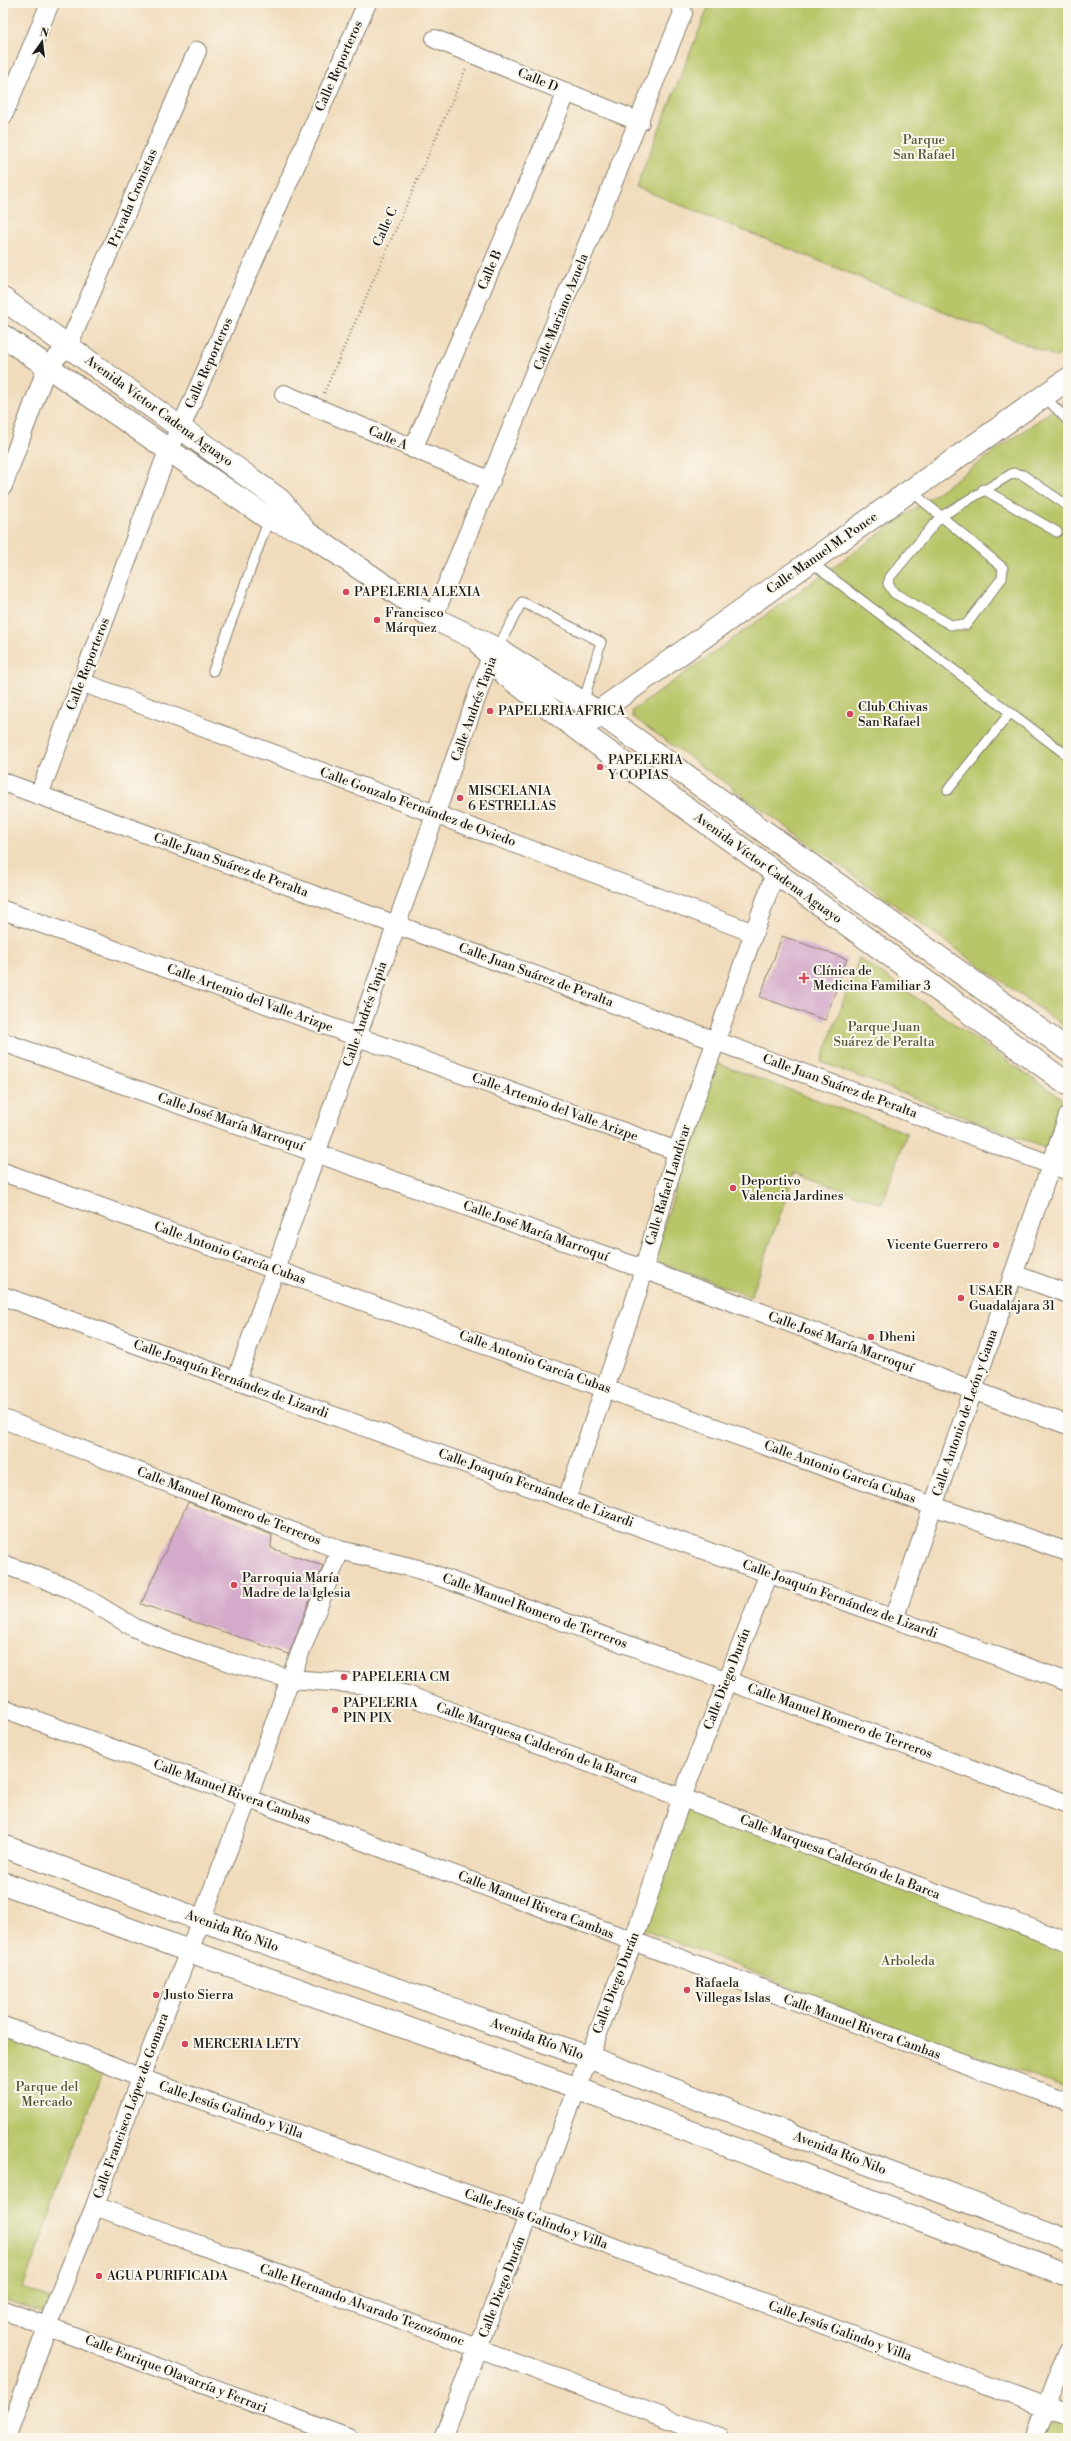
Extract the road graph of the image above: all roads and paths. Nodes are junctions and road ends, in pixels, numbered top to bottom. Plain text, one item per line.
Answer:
1 (50, 3) edge
2 (366, 3) edge
3 (681, 4) edge
4 (435, 39) dead end
5 (197, 51) dead end
6 (473, 54) junction
7 (567, 92) junction
8 (3, 116) edge
9 (640, 122) junction
10 (3, 299) edge
11 (3, 336) edge
12 (68, 346) junction
13 (47, 367) junction
14 (1068, 379) edge
15 (284, 394) dead end
16 (1044, 396) junction
17 (318, 408) junction
18 (1068, 420) edge
19 (181, 427) junction
20 (413, 448) junction
21 (168, 451) junction
22 (491, 481) junction
23 (3, 486) edge
24 (983, 489) junction
25 (910, 490) junction
26 (1068, 506) edge
27 (940, 517) junction
28 (269, 519) junction
29 (306, 532) junction
30 (1057, 532) dead end
31 (810, 561) junction
32 (433, 618) junction
33 (489, 650) junction
34 (213, 672) dead end
35 (81, 682) junction
36 (590, 708) junction
37 (1010, 713) junction
38 (582, 733) junction
39 (1068, 756) edge
40 (3, 782) edge
41 (948, 790) dead end
42 (39, 796) junction
43 (436, 813) junction
44 (775, 873) junction
45 (3, 910) edge
46 (397, 925) junction
47 (754, 933) junction
48 (357, 1036) junction
49 (716, 1041) junction
50 (3, 1042) edge
51 (1068, 1050) edge
52 (1068, 1084) edge
53 (1068, 1116) edge
54 (677, 1151) junction
55 (317, 1153) junction
56 (1051, 1164) junction
57 (1068, 1171) edge
58 (3, 1172) edge
59 (275, 1268) junction
60 (643, 1269) junction
61 (1013, 1274) junction
62 (1068, 1294) edge
63 (3, 1296) edge
64 (236, 1381) junction
65 (606, 1388) junction
66 (973, 1392) junction
67 (3, 1419) edge
68 (1068, 1425) edge
69 (566, 1499) junction
70 (933, 1506) junction
71 (340, 1550) junction
72 (1068, 1552) edge
73 (3, 1564) edge
74 (769, 1573) junction
75 (894, 1619) junction
76 (290, 1678) junction
77 (727, 1680) junction
78 (1068, 1682) edge
79 (3, 1708) edge
80 (682, 1797) junction
81 (248, 1798) junction
82 (1068, 1804) edge
83 (3, 1846) edge
84 (3, 1883) edge
85 (201, 1920) junction
86 (633, 1942) junction
87 (1068, 1942) edge
88 (189, 1951) junction
89 (3, 2026) edge
90 (588, 2057) junction
91 (140, 2078) junction
92 (576, 2088) junction
93 (1068, 2102) edge
94 (94, 2206) junction
95 (529, 2216) junction
96 (1068, 2240) edge
97 (1068, 2276) edge
98 (3, 2310) edge
99 (48, 2326) junction
100 (478, 2348) junction
101 (1068, 2351) edge
102 (1046, 2407) junction
103 (1068, 2415) edge
104 (7, 2438) edge
105 (348, 2438) edge
106 (443, 2438) edge
107 (719, 2438) edge
108 (1034, 2438) edge

1 - 8 street
2 - 19 street, Calle Reporteros
3 - 9 street, Calle Mariano Azuela
4 - 6 street, Calle D
5 - 12 street, Privada Cronistas
6 - 7 street, Calle D
6 - 17 path, Calle C
7 - 9 street, Calle D
7 - 20 street, Calle B
9 - 22 street, Calle Mariano Azuela
10 - 12 street, Avenida Víctor Cadena Aguayo
11 - 13 street, Avenida Víctor Cadena Aguayo
12 - 13 street
12 - 19 street, Avenida Víctor Cadena Aguayo
13 - 21 street, Avenida Víctor Cadena Aguayo
13 - 23 street
14 - 16 street, Calle Manuel M. Ponce
15 - 17 street, Calle A
16 - 18 lane
16 - 25 street, Calle Manuel M. Ponce
17 - 20 street, Calle A
19 - 21 street, Calle Reporteros
19 - 29 street, Avenida Víctor Cadena Aguayo
20 - 22 street, Calle A
21 - 28 street, Avenida Víctor Cadena Aguayo
21 - 35 street, Calle Reporteros
22 - 32 street, Calle Mariano Azuela
24 - 26 lane
24 - 27 lane
24 - 30 lane
25 - 27 lane
25 - 31 street, Calle Manuel M. Ponce
27 - 27 lane
28 - 29 street, Avenida Víctor Cadena Aguayo
28 - 34 lane
29 - 32 street, Avenida Víctor Cadena Aguayo
31 - 36 street, Calle Manuel M. Ponce
31 - 37 lane
32 - 33 street, Avenida Víctor Cadena Aguayo
33 - 36 street, Avenida Víctor Cadena Aguayo
33 - 36 lane
33 - 38 street, Avenida Víctor Cadena Aguayo
33 - 43 street, Calle Andrés Tapia
35 - 42 street, Calle Reporteros
35 - 43 street, Calle Gonzalo Fernández de Oviedo
36 - 38 street, Calle Manuel M. Ponce
36 - 51 street, Avenida Víctor Cadena Aguayo
37 - 39 lane
37 - 41 lane
38 - 44 street, Avenida Víctor Cadena Aguayo
40 - 42 street, Calle Juan Suárez de Peralta
42 - 46 street, Calle Juan Suárez de Peralta
43 - 46 street, Calle Andrés Tapia
43 - 47 street, Calle Gonzalo Fernández de Oviedo
44 - 47 street, Calle Rafael Landívar
44 - 52 street, Avenida Víctor Cadena Aguayo
45 - 48 street, Calle Artemio del Valle Arizpe
46 - 48 street, Calle Andrés Tapia
46 - 49 street, Calle Juan Suárez de Peralta
47 - 49 street, Calle Rafael Landívar
48 - 54 street, Calle Artemio del Valle Arizpe
48 - 55 street, Calle Andrés Tapia
49 - 54 street, Calle Rafael Landívar
49 - 56 street, Calle Juan Suárez de Peralta
50 - 55 street, Calle José María Marroquí
53 - 56 street, Calle Antonio de León y Gama
54 - 60 street, Calle Rafael Landívar
55 - 59 street, Calle Andrés Tapia
55 - 60 street, Calle José María Marroquí
56 - 57 street, Calle Juan Suárez de Peralta
56 - 61 street, Calle Antonio de León y Gama
58 - 59 street, Calle Antonio García Cubas
59 - 64 street, Calle Andrés Tapia
59 - 65 street, Calle Antonio García Cubas
60 - 65 street, Calle Rafael Landívar
60 - 66 street, Calle José María Marroquí
61 - 62 street
61 - 66 street, Calle Antonio de León y Gama
63 - 64 street, Calle Joaquín Fernández de Lizardi
64 - 69 street, Calle Joaquín Fernández de Lizardi
65 - 69 street, Calle Rafael Landívar
65 - 70 street, Calle Antonio García Cubas
66 - 68 street, Calle José María Marroquí
66 - 70 street, Calle Antonio de León y Gama
67 - 71 street, Calle Manuel Romero de Terreros
69 - 74 street, Calle Joaquín Fernández de Lizardi
70 - 72 street, Calle Antonio García Cubas
70 - 75 street, Calle Antonio de León y Gama
71 - 76 street, Calle Francisco López de Gomara
71 - 77 street, Calle Manuel Romero de Terreros
73 - 76 street, Calle Marquesa Calderón de la Barca
74 - 75 street, Calle Joaquín Fernández de Lizardi
74 - 77 street, Calle Diego Durán
75 - 78 street, Calle Joaquín Fernández de Lizardi
76 - 80 street, Calle Marquesa Calderón de la Barca
76 - 81 street, Calle Francisco López de Gomara
77 - 80 street, Calle Diego Durán
77 - 82 street, Calle Manuel Romero de Terreros
79 - 81 street, Calle Manuel Rivera Cambas
80 - 86 street, Calle Diego Durán
80 - 87 street, Calle Marquesa Calderón de la Barca
81 - 85 street, Calle Francisco López de Gomara
81 - 86 street, Calle Manuel Rivera Cambas
83 - 85 street, Avenida Río Nilo
84 - 88 street
85 - 88 street, Calle Francisco López de Gomara
85 - 90 street, Avenida Río Nilo
86 - 90 street, Calle Diego Durán
86 - 93 street, Calle Manuel Rivera Cambas
88 - 91 street, Calle Francisco López de Gomara
88 - 92 street
89 - 91 street, Calle Jesús Galindo y Villa
90 - 92 street, Calle Diego Durán
90 - 96 street, Avenida Río Nilo
91 - 94 street, Calle Francisco López de Gomara
91 - 95 street, Calle Jesús Galindo y Villa
92 - 95 street, Calle Diego Durán
92 - 97 street
94 - 99 street, Calle Francisco López de Gomara
94 - 100 street, Calle Hernando Alvarado Tezozómoc
95 - 100 street, Calle Diego Durán
95 - 102 street, Calle Jesús Galindo y Villa
98 - 99 street, Calle Enrique Olavarría y Ferrari
99 - 104 street, Calle Francisco López de Gomara
99 - 105 street, Calle Enrique Olavarría y Ferrari
100 - 106 street, Calle Diego Durán
100 - 107 street, Calle Hernando Alvarado Tezozómoc
101 - 102 street
102 - 103 street, Calle Jesús Galindo y Villa
102 - 108 street

